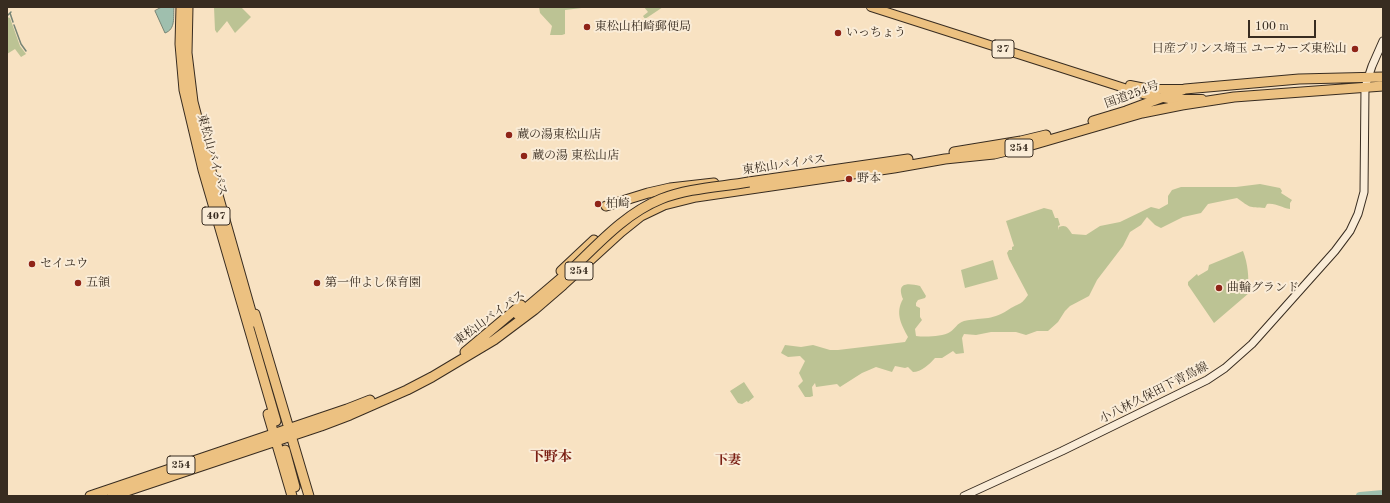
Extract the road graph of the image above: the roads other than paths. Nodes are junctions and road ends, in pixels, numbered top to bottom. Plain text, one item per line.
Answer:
1 (181, 7) edge
2 (188, 7) edge
3 (871, 7) edge
4 (885, 7) edge
5 (1383, 41) edge
6 (1383, 76) edge
7 (1368, 77) junction
8 (1383, 86) edge
9 (1365, 87) junction
10 (1135, 89) junction
11 (1185, 89) junction
12 (1234, 97) junction
13 (1160, 98) junction
14 (1146, 99) junction
15 (1139, 110) junction
16 (893, 165) junction
17 (732, 180) junction
18 (666, 189) junction
19 (734, 192) junction
20 (696, 196) junction
21 (668, 199) junction
22 (594, 240) dead end
23 (241, 286) junction
24 (465, 352) junction
25 (278, 420) tunnel mouth
26 (290, 432) junction
27 (274, 438) junction
28 (90, 496) edge
29 (112, 496) edge
30 (292, 496) edge
31 (298, 496) edge
32 (304, 496) edge
33 (309, 496) edge
34 (964, 496) edge

1 - 23 highway, 東松山バイパス / 407
2 - 23 highway, 東松山バイパス / 407
3 - 10 main road, 27
4 - 10 main road, 27
5 - 7 main road, 小八林久保田下青鳥線
6 - 7 highway, 国道254号 / 254
7 - 9 main road, 小八林久保田下青鳥線
7 - 11 highway, 国道254号 / 254
8 - 9 highway, 国道254号 / 254
9 - 12 highway, 国道254号 / 254
9 - 34 main road, 小八林久保田下青鳥線
10 - 11 main road, 27
10 - 14 main road, 27
10 - 15 main road
11 - 13 highway, 国道254号 / 254
12 - 13 main road
12 - 15 highway, 国道254号 / 254
13 - 14 highway, 国道254号 / 254
14 - 15 highway, 国道254号 / 254
15 - 16 highway, 国道254号 / 254
16 - 17 highway
16 - 19 highway, 東松山バイパス / 254
16 - 24 highway, 東松山バイパス / 254, bridge
17 - 18 highway
17 - 19 highway
18 - 21 highway
18 - 21 highway
19 - 20 highway, 東松山バイパス / 254
20 - 21 highway
20 - 26 highway, 東松山バイパス / 254
22 - 24 highway
23 - 25 highway, 東松山バイパス / 407
23 - 26 highway
23 - 27 highway
24 - 26 highway, 東松山バイパス / 254
26 - 27 highway, 東松山バイパス / 254
26 - 33 highway
27 - 28 highway, 東松山バイパス / 254
27 - 29 highway, 東松山バイパス / 254
27 - 30 highway
31 - 32 highway

